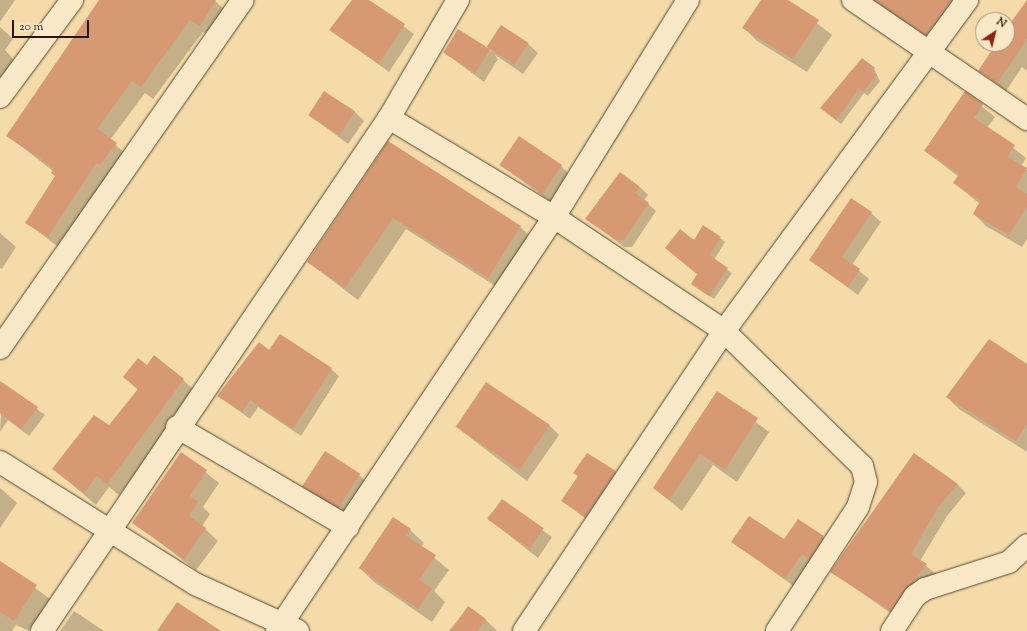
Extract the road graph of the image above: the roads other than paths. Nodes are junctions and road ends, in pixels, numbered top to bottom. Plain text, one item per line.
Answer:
1 (72, 0) edge
2 (243, 0) edge
3 (458, 0) edge
4 (688, 0) edge
5 (853, 0) edge
6 (967, 0) edge
7 (928, 55) junction
8 (0, 97) edge
9 (389, 118) junction
10 (1027, 119) edge
11 (554, 217) junction
12 (724, 331) junction
13 (0, 348) edge
14 (177, 427) junction
15 (0, 462) edge
16 (348, 528) junction
17 (107, 529) junction
18 (1027, 545) edge
19 (286, 628) edge
20 (42, 631) edge
21 (524, 631) edge
22 (777, 631) edge
23 (892, 631) edge

1 - 8 street
2 - 13 street
3 - 9 street
4 - 11 street
5 - 7 street
6 - 7 street
7 - 10 street
7 - 12 street
9 - 11 street
9 - 14 street
11 - 12 street
11 - 16 street
12 - 21 street
12 - 22 street
14 - 16 street
14 - 17 street
15 - 17 street
16 - 19 street
17 - 19 street
17 - 20 street
18 - 23 street

